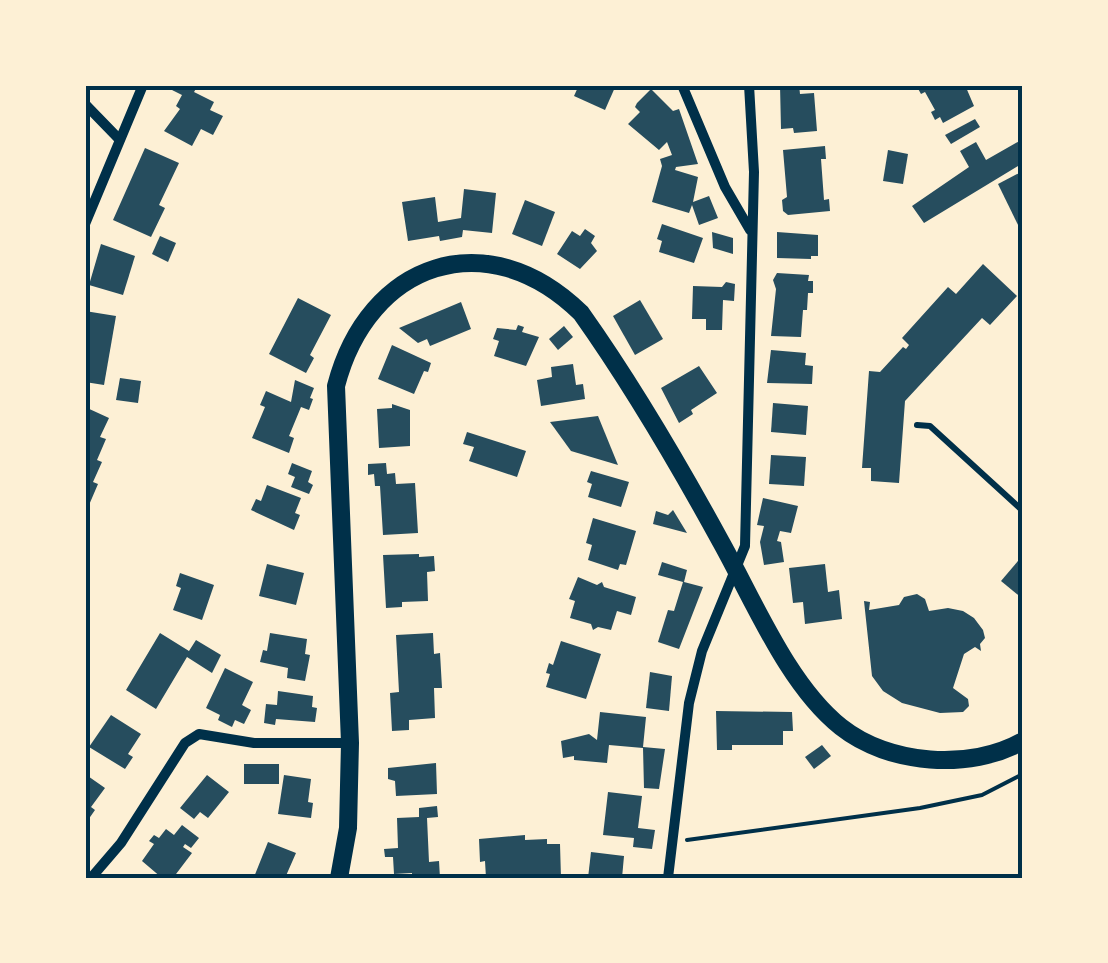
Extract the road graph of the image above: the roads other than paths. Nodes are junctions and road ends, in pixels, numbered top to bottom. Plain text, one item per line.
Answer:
1 (143, 85) edge
2 (682, 85) edge
3 (749, 85) edge
4 (85, 104) edge
5 (118, 138) junction
6 (85, 224) edge
7 (750, 230) junction
8 (917, 425) dead end
9 (1023, 511) edge
10 (734, 567) junction
11 (1023, 742) edge
12 (350, 743) junction
13 (91, 878) edge
14 (339, 878) edge
15 (668, 878) edge

1 - 5 street
2 - 7 street
3 - 7 street
4 - 5 street
5 - 6 street
7 - 10 street
8 - 9 lane
10 - 11 street
10 - 12 street
10 - 15 street
12 - 13 street
12 - 14 street

